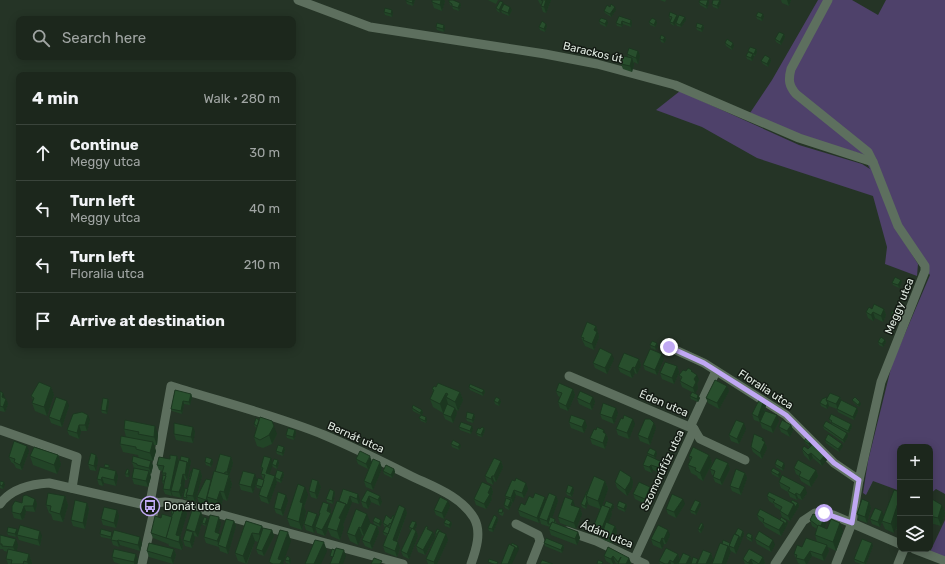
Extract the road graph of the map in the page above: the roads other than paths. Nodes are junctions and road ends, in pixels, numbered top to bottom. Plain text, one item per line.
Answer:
1 (298, 0) edge
2 (828, 0) edge
3 (874, 162) junction
4 (669, 347) dead end
5 (716, 371) junction
6 (569, 376) dead end
7 (694, 429) junction
8 (0, 430) edge
9 (745, 460) dead end
10 (859, 480) junction
11 (72, 488) junction
12 (149, 503) junction
13 (0, 504) edge
14 (852, 523) junction
15 (516, 524) dead end
16 (558, 528) edge
17 (897, 543) edge
18 (903, 552) edge
19 (922, 552) edge
20 (635, 558) junction
21 (945, 561) edge
22 (142, 564) edge
23 (400, 564) edge
24 (471, 564) edge
25 (532, 564) edge
26 (645, 564) edge
27 (775, 564) edge
28 (836, 564) edge
29 (898, 564) edge

1 - 3 street, Barackos út
2 - 3 street, Meggy utca
3 - 10 street, Meggy utca
4 - 5 street, Floralia utca
5 - 7 street, Szomorúfűz utca
5 - 10 street, Floralia utca
6 - 7 street, Éden utca
7 - 9 street, Éden utca
7 - 20 street, Szomorúfűz utca
8 - 11 street
10 - 14 street, Meggy utca
11 - 12 street
11 - 13 street
12 - 22 street
12 - 23 street
12 - 24 street, Bernát utca
14 - 17 street
14 - 27 street
14 - 28 street, Meggy utca
15 - 25 street
16 - 20 street, Ádám utca
18 - 29 street
19 - 21 street
20 - 26 street, Ádám utca

